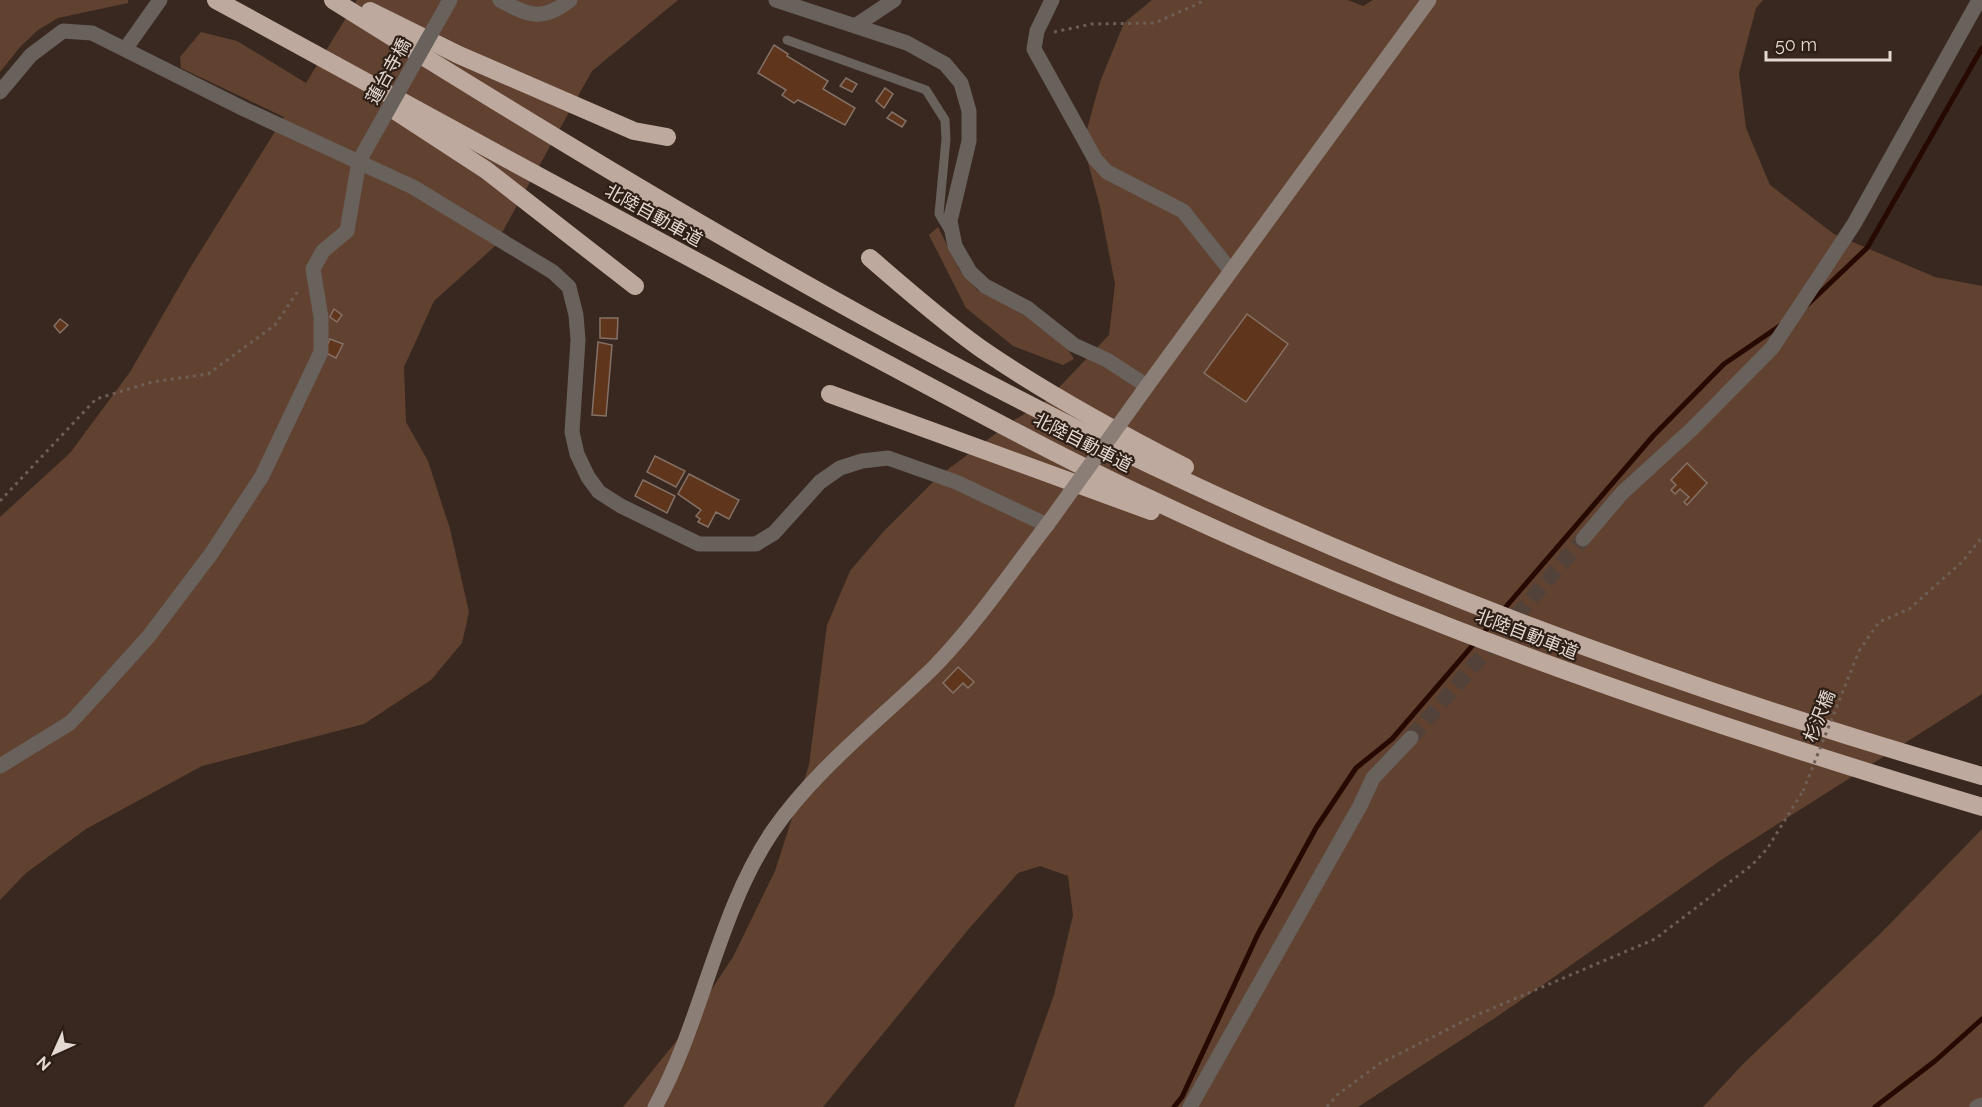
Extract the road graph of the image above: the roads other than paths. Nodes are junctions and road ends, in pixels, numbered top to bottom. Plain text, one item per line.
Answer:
1 (160, 0) edge
2 (202, 0) edge
3 (216, 0) edge
4 (333, 0) edge
5 (350, 0) edge
6 (450, 0) edge
7 (500, 0) edge
8 (570, 0) edge
9 (776, 0) edge
10 (894, 0) edge
11 (1052, 0) edge
12 (1429, 0) edge
13 (1979, 0) edge
14 (855, 26) junction
15 (787, 40) dead end
16 (128, 45) junction
17 (0, 92) edge
18 (667, 137) dead end
19 (359, 161) junction
20 (953, 236) junction
21 (870, 258) dead end
22 (1231, 271) junction
23 (635, 286) dead end
24 (1147, 386) junction
25 (830, 394) dead end
26 (1047, 525) junction
27 (1583, 539) tunnel mouth
28 (1282, 559) junction
29 (1419, 581) junction
30 (1411, 738) tunnel mouth
31 (0, 766) edge
32 (1982, 776) edge
33 (1982, 807) edge
34 (1982, 1105) edge
35 (655, 1107) edge
36 (1190, 1107) edge
37 (1977, 1107) edge

1 - 16 street
2 - 23 highway
3 - 28 highway, 北陸自動車道
4 - 29 highway, 北陸自動車道
5 - 18 highway
6 - 19 street, 蓮台寺橋, bridge
7 - 8 street
9 - 14 street
10 - 14 street
11 - 22 street
12 - 22 street
13 - 27 street
14 - 20 street
15 - 20 lane
16 - 17 street
16 - 19 street
19 - 26 street
19 - 31 street, 蓮台寺橋
20 - 24 street
21 - 29 highway
22 - 24 street
24 - 26 street, bridge
25 - 28 highway
26 - 35 street
28 - 33 highway, 北陸自動車道
29 - 32 highway, 北陸自動車道
30 - 36 street
34 - 37 street

